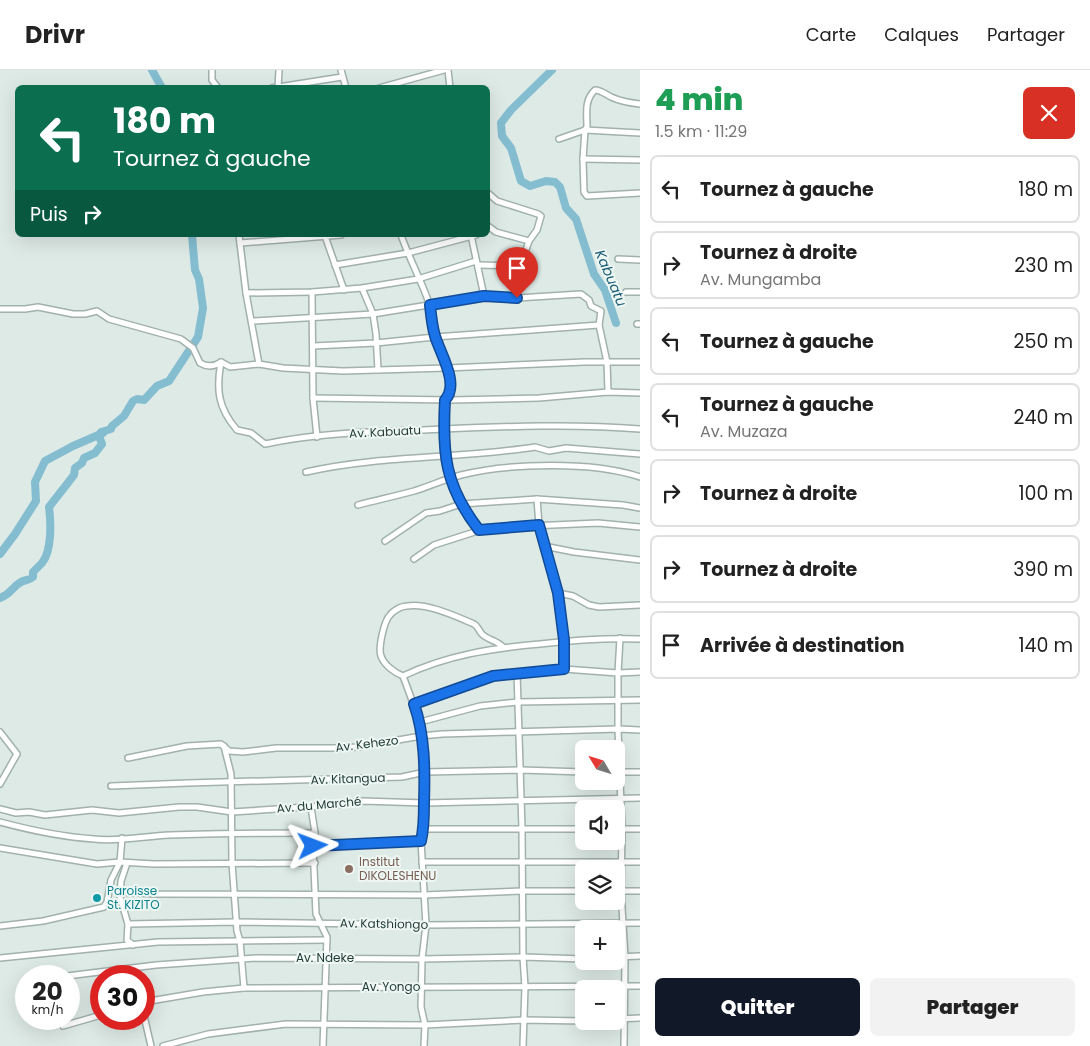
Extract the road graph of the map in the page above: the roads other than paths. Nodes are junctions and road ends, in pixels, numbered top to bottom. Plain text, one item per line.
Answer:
1 (212, 70) edge
2 (279, 70) edge
3 (341, 70) edge
4 (444, 70) edge
5 (448, 70) edge
6 (342, 77) junction
7 (216, 85) edge
8 (276, 85) edge
9 (289, 85) edge
10 (345, 85) edge
11 (390, 85) edge
12 (450, 85) edge
13 (640, 104) edge
14 (585, 130) junction
15 (640, 133) edge
16 (560, 139) dead end
17 (583, 159) junction
18 (640, 160) edge
19 (640, 193) edge
20 (490, 194) edge
21 (490, 229) edge
22 (239, 237) edge
23 (297, 237) edge
24 (325, 237) edge
25 (402, 237) edge
26 (469, 237) edge
27 (473, 237) edge
28 (529, 241) junction
29 (240, 243) junction
30 (408, 253) junction
31 (618, 260) dead end
32 (640, 260) edge
33 (477, 263) junction
34 (335, 264) junction
35 (518, 266) junction
36 (418, 279) junction
37 (362, 288) junction
38 (344, 290) junction
39 (246, 292) junction
40 (312, 292) junction
41 (626, 292) dead end
42 (640, 292) edge
43 (484, 296) junction
44 (517, 298) junction
45 (430, 305) junction
46 (0, 310) edge
47 (373, 314) junction
48 (311, 316) junction
49 (252, 321) junction
50 (599, 325) junction
51 (435, 337) junction
52 (376, 343) junction
53 (312, 346) junction
54 (221, 362) junction
55 (607, 362) junction
56 (640, 362) edge
57 (259, 364) junction
58 (447, 368) junction
59 (313, 370) junction
60 (378, 370) junction
61 (608, 392) junction
62 (640, 393) edge
63 (313, 398) junction
64 (445, 400) junction
65 (445, 429) junction
66 (640, 429) edge
67 (317, 436) junction
68 (640, 454) edge
69 (446, 456) junction
70 (306, 472) dead end
71 (640, 477) edge
72 (450, 479) junction
73 (536, 499) junction
74 (461, 504) junction
75 (358, 505) dead end
76 (640, 508) edge
77 (539, 525) junction
78 (640, 527) edge
79 (479, 530) junction
80 (385, 541) dead end
81 (544, 546) junction
82 (414, 560) dead end
83 (640, 560) edge
84 (558, 593) junction
85 (640, 605) edge
86 (620, 638) junction
87 (640, 639) edge
88 (564, 640) junction
89 (503, 647) junction
90 (564, 669) junction
91 (618, 672) junction
92 (640, 672) edge
93 (517, 673) junction
94 (403, 676) junction
95 (640, 700) edge
96 (618, 701) junction
97 (518, 702) junction
98 (414, 704) junction
99 (420, 722) junction
100 (618, 729) junction
101 (640, 730) edge
102 (0, 732) edge
103 (518, 733) junction
104 (421, 736) junction
105 (618, 740) edge
106 (224, 746) junction
107 (128, 758) dead end
108 (521, 770) junction
109 (425, 772) junction
110 (575, 772) edge
111 (625, 772) edge
112 (640, 772) edge
113 (232, 782) junction
114 (0, 784) edge
115 (111, 786) dead end
116 (619, 790) edge
117 (640, 798) edge
118 (620, 799) junction
119 (521, 800) junction
120 (424, 803) junction
121 (312, 807) junction
122 (0, 809) edge
123 (232, 812) junction
124 (0, 822) edge
125 (424, 829) junction
126 (522, 829) junction
127 (575, 829) edge
128 (625, 829) edge
129 (640, 829) edge
130 (315, 833) junction
131 (233, 834) junction
132 (122, 838) junction
133 (421, 841) junction
134 (313, 846) junction
135 (0, 848) edge
136 (120, 862) junction
137 (422, 862) junction
138 (522, 862) junction
139 (575, 862) edge
140 (625, 862) edge
141 (640, 862) edge
142 (127, 863) junction
143 (315, 863) junction
144 (232, 864) junction
145 (523, 891) junction
146 (575, 891) edge
147 (625, 891) edge
148 (640, 891) edge
149 (120, 892) junction
150 (234, 894) junction
151 (315, 895) junction
152 (424, 895) junction
153 (236, 922) junction
154 (575, 923) edge
155 (625, 923) edge
156 (640, 923) edge
157 (128, 924) junction
158 (322, 924) junction
159 (523, 924) junction
160 (426, 925) junction
161 (0, 926) edge
162 (326, 940) junction
163 (240, 942) junction
164 (133, 945) junction
165 (640, 956) edge
166 (523, 957) junction
167 (625, 957) edge
168 (0, 958) edge
169 (326, 958) junction
170 (575, 958) edge
171 (240, 959) junction
172 (422, 959) junction
173 (80, 974) edge
174 (575, 986) edge
175 (625, 986) edge
176 (640, 986) edge
177 (422, 987) junction
178 (525, 987) junction
179 (244, 988) junction
180 (326, 988) junction
181 (155, 1000) edge
182 (640, 1018) edge
183 (625, 1019) edge
184 (524, 1020) junction
185 (575, 1021) edge
186 (324, 1023) junction
187 (425, 1025) junction
188 (147, 1030) edge
189 (624, 1030) edge
190 (151, 1046) edge
191 (163, 1046) edge
192 (323, 1046) edge
193 (424, 1046) edge
194 (523, 1046) edge
195 (624, 1046) edge

1 - 7 street
2 - 8 street
3 - 6 street
4 - 11 street
5 - 12 street
6 - 9 street
6 - 10 street
13 - 14 street
14 - 15 street
14 - 16 street
14 - 17 street
17 - 18 street
17 - 19 street
20 - 28 street
21 - 28 street
22 - 29 street
23 - 29 street
24 - 34 street
25 - 30 street
26 - 30 street
27 - 33 street
28 - 35 street
29 - 39 street
30 - 34 street
30 - 36 street
31 - 32 street
33 - 35 street
33 - 36 street
33 - 43 street
34 - 38 street
35 - 44 street
36 - 37 street
36 - 45 street
37 - 38 street
37 - 47 street
38 - 40 street
39 - 40 street
39 - 49 street
40 - 48 street
41 - 42 street
43 - 44 street
43 - 45 street
44 - 50 street
45 - 47 street
45 - 51 street
46 - 54 street
47 - 48 street
47 - 52 street
48 - 49 street
48 - 53 street
49 - 57 street
50 - 51 street
50 - 55 street
51 - 52 street
51 - 58 street
52 - 53 street
52 - 60 street
53 - 59 street
54 - 57 street
54 - 67 street, Av. Kabuatu
55 - 56 street
55 - 58 street
55 - 61 street
57 - 59 street
58 - 60 street
58 - 64 street
59 - 60 street
59 - 63 street
61 - 62 street
61 - 64 street
63 - 64 street
63 - 67 street
64 - 65 street
65 - 66 street, Av. Kabuatu
65 - 67 street, Av. Kabuatu
65 - 69 street
68 - 69 street
69 - 70 street
69 - 72 street
71 - 72 street
72 - 74 street
72 - 75 street
73 - 74 street
73 - 76 street
73 - 77 street
74 - 79 street
74 - 80 street
77 - 78 street
77 - 79 street
77 - 81 street
79 - 82 street
81 - 83 street
81 - 84 street
84 - 85 street
84 - 88 street
86 - 87 street
86 - 88 street
86 - 91 street
88 - 89 street
88 - 90 street
89 - 94 street
89 - 94 street
90 - 91 street
90 - 93 street
91 - 92 street
91 - 96 street
93 - 97 street
93 - 98 street
94 - 98 street
95 - 96 street
96 - 97 street
96 - 100 street
97 - 99 street
97 - 103 street
98 - 99 street
99 - 104 street
100 - 101 street, Av. Kehezo
100 - 103 street, Av. Kehezo
100 - 105 street
102 - 114 street
103 - 104 street, Av. Kehezo
103 - 108 street
104 - 106 street, Av. Kehezo
104 - 109 street
106 - 107 street, Av. Kehezo
106 - 113 street
108 - 109 street, Av. Kitangua
108 - 110 street, Av. Kitangua
108 - 119 street
109 - 113 street, Av. Kitangua
109 - 120 street
111 - 112 street
113 - 115 street, Av. Kitangua
113 - 123 street
116 - 118 street
117 - 118 street, Av. du Marché
118 - 119 street, Av. du Marché
119 - 120 street, Av. du Marché
119 - 126 street
120 - 121 street, Av. du Marché
120 - 125 street
121 - 123 street, Av. du Marché
121 - 130 street
122 - 123 street, Av. du Marché
123 - 131 street
124 - 132 street
125 - 126 street
125 - 133 street
126 - 127 street
126 - 138 street
128 - 129 street
130 - 131 street
130 - 134 street
131 - 132 street
131 - 144 street
132 - 136 street
133 - 134 street
133 - 137 street
134 - 143 street
135 - 136 street
136 - 142 street
136 - 161 street
137 - 138 street
137 - 152 street
138 - 139 street
138 - 145 street
140 - 141 street
142 - 144 street
142 - 149 street
143 - 144 street
143 - 151 street
144 - 150 street
145 - 146 street
145 - 152 street
145 - 159 street
147 - 148 street
149 - 150 street
149 - 157 street
150 - 151 street
150 - 153 street
151 - 152 street
151 - 158 street
152 - 160 street
153 - 157 street, Av. Katshiongo
153 - 158 street, Av. Katshiongo
153 - 163 street
154 - 159 street, Av. Katshiongo
155 - 156 street, Av. Katshiongo
157 - 164 street
158 - 160 street, Av. Katshiongo
158 - 162 street
159 - 160 street, Av. Katshiongo
159 - 166 street
160 - 172 street
162 - 163 street
162 - 169 street
163 - 164 street
163 - 171 street
164 - 168 street
165 - 167 street
166 - 170 street, Av. Ndeke
166 - 172 street, Av. Ndeke
166 - 178 street
169 - 171 street, Av. Ndeke
169 - 172 street, Av. Ndeke
169 - 180 street
171 - 173 street, Av. Ndeke
171 - 179 street
172 - 177 street
174 - 178 street, Av. Yongo
175 - 176 street, Av. Yongo
177 - 178 street, Av. Yongo
177 - 180 street, Av. Yongo
177 - 187 street
178 - 184 street
179 - 180 street, Av. Yongo
179 - 181 street, Av. Yongo
180 - 186 street
182 - 183 street
184 - 185 street
184 - 187 street
184 - 194 street
186 - 187 street
186 - 191 street
186 - 192 street
187 - 193 street
188 - 190 street
189 - 195 street

